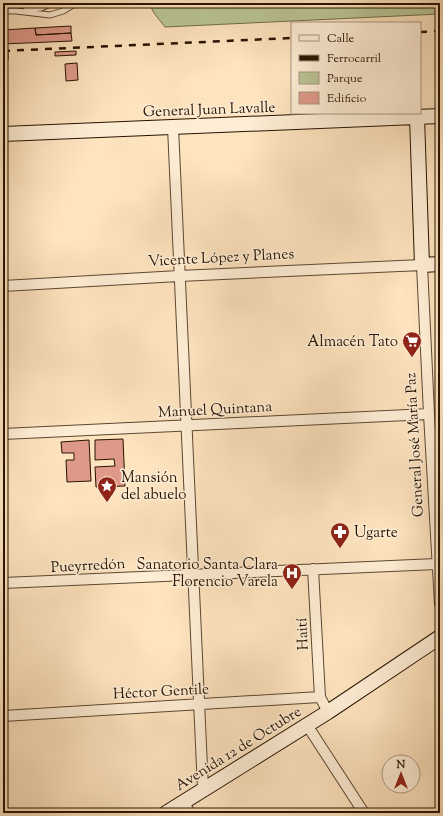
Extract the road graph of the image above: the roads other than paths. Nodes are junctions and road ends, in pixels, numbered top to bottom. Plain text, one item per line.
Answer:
1 (52, 3) edge
2 (76, 3) edge
3 (3, 11) edge
4 (16, 11) junction
5 (440, 116) edge
6 (417, 117) junction
7 (173, 127) junction
8 (3, 134) edge
9 (440, 264) edge
10 (422, 265) junction
11 (179, 276) junction
12 (3, 286) edge
13 (429, 414) junction
14 (186, 425) junction
15 (3, 434) edge
16 (437, 564) junction
17 (313, 569) junction
18 (193, 575) junction
19 (3, 583) edge
20 (440, 604) edge
21 (439, 639) edge
22 (320, 697) junction
23 (199, 704) junction
24 (328, 712) junction
25 (3, 716) edge
26 (307, 725) junction
27 (203, 789) junction
28 (186, 807) edge
29 (166, 813) edge
30 (364, 813) edge

1 - 4 lane
2 - 4 lane
3 - 4 lane
5 - 6 street, General Juan Lavalle
6 - 7 street, General Juan Lavalle
6 - 10 street, General José María Paz
7 - 8 street, General Juan Lavalle
7 - 11 street
9 - 10 street, Vicente López y Planes
10 - 11 street, Vicente López y Planes
10 - 13 street, General José María Paz
11 - 12 street, Vicente López y Planes
11 - 14 street
13 - 14 street, Manuel Quintana
13 - 16 street, General José María Paz
14 - 15 street, Manuel Quintana
14 - 18 street
16 - 17 street, Pueyrredón
16 - 20 street, General José María Paz
17 - 18 street, Pueyrredón
17 - 22 street, Haití
18 - 19 street, Pueyrredón
18 - 23 street
21 - 24 street, Avenida 12 de Octubre
22 - 23 street, Héctor Gentile
22 - 24 street
23 - 25 street, Héctor Gentile
23 - 27 street
24 - 26 street, Avenida 12 de Octubre
26 - 27 street, Avenida 12 de Octubre
26 - 30 street
27 - 28 street, Avenida 12 de Octubre
28 - 29 street, Avenida 12 de Octubre

